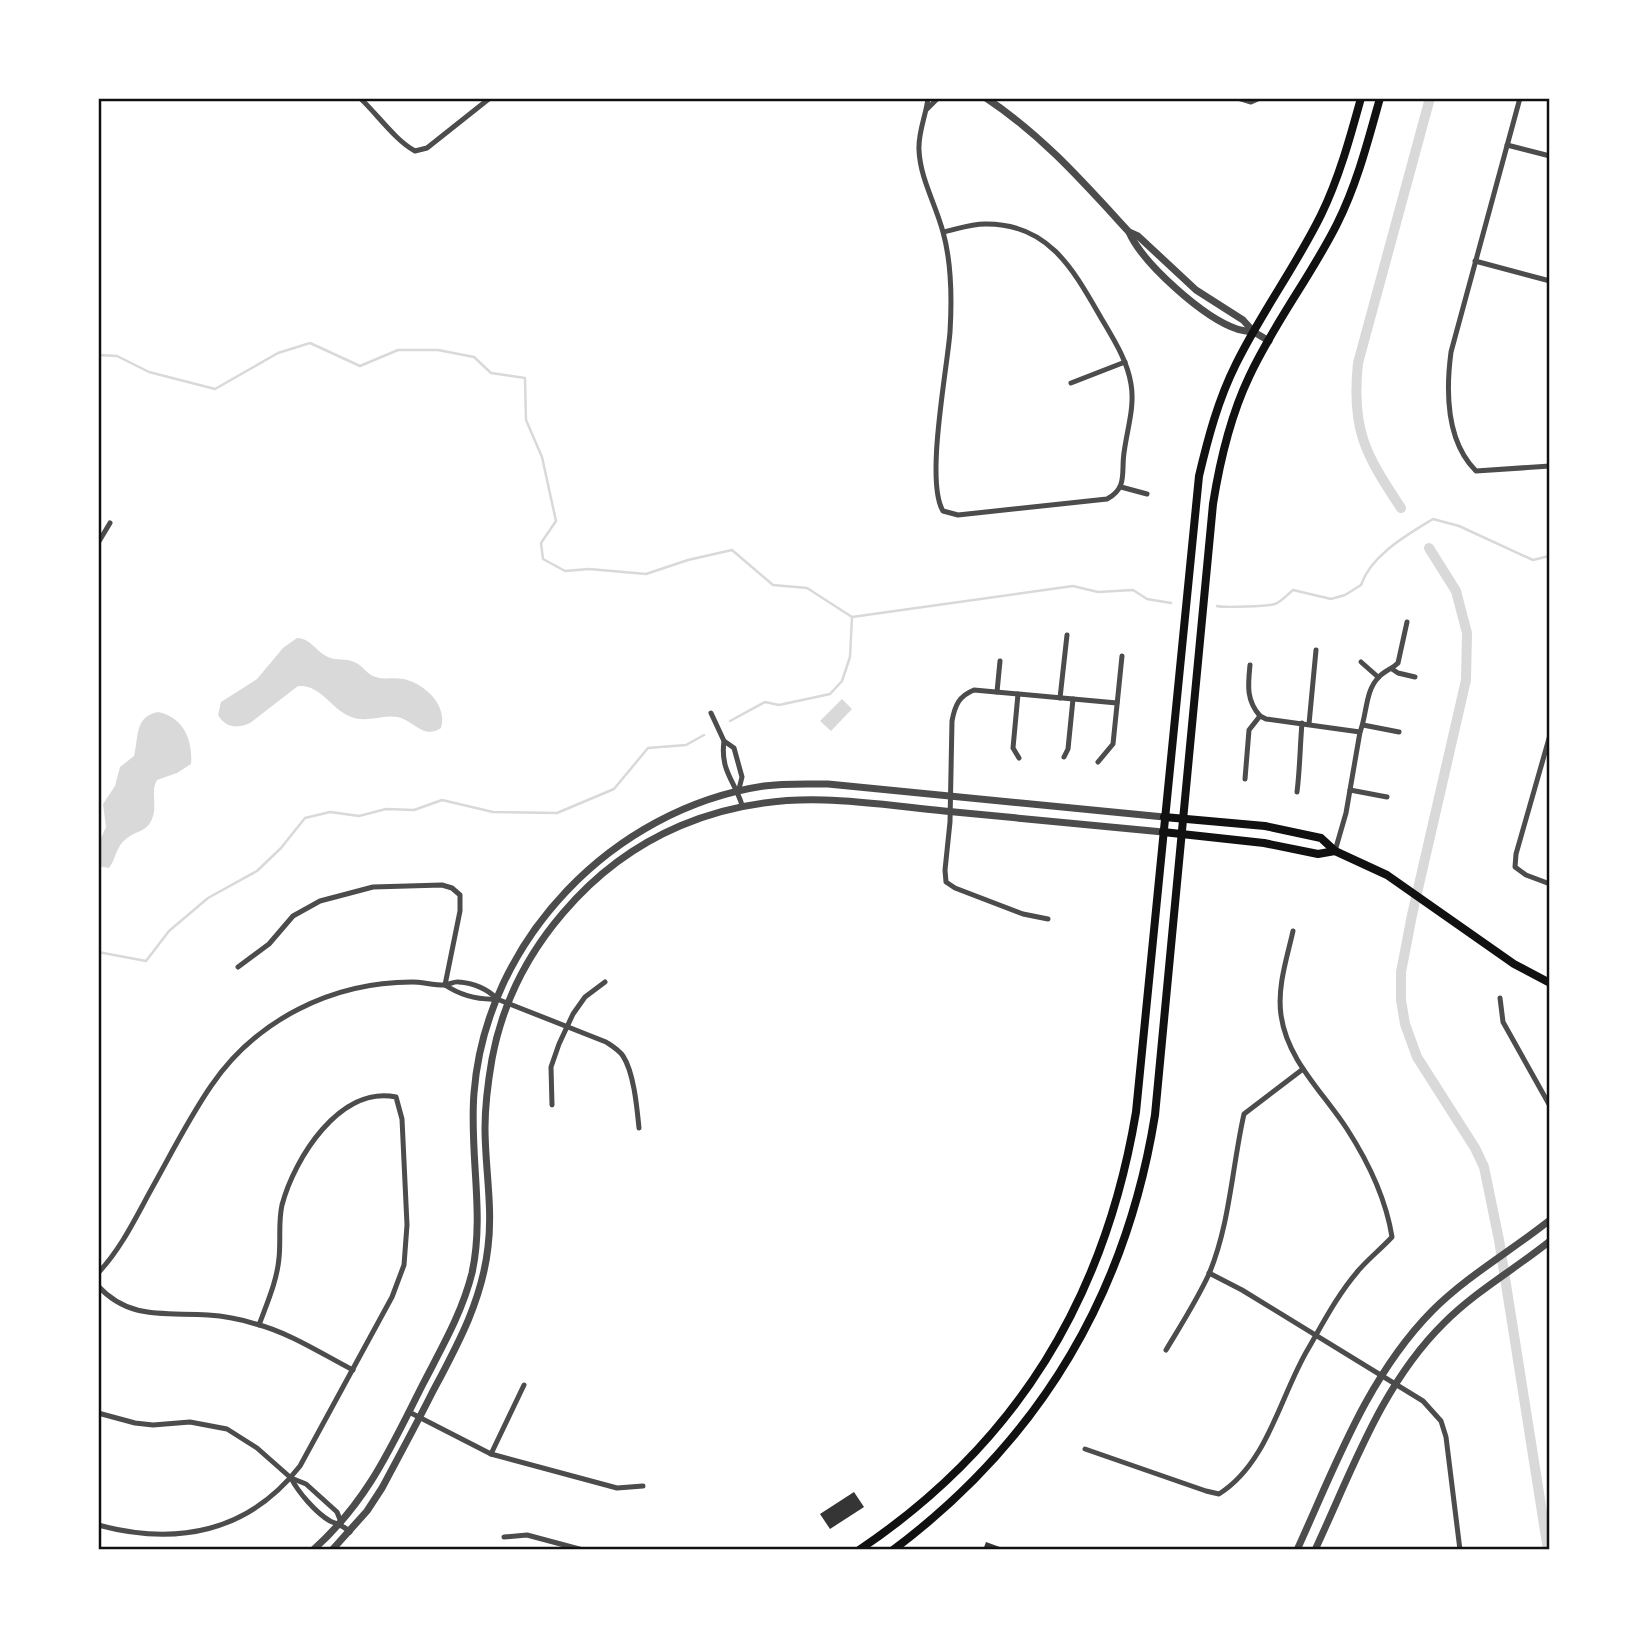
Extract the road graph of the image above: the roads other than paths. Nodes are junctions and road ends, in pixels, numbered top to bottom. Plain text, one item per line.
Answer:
1 (360, 98) edge
2 (490, 98) edge
3 (928, 98) edge
4 (938, 98) edge
5 (986, 98) edge
6 (1238, 98) edge
7 (1260, 98) edge
8 (1361, 98) edge
9 (1380, 98) edge
10 (1520, 98) edge
11 (927, 109) junction
12 (1507, 145) junction
13 (1550, 156) edge
14 (943, 232) junction
15 (1475, 261) junction
16 (1550, 281) edge
17 (1254, 332) junction
18 (1269, 341) junction
19 (1125, 362) junction
20 (1071, 383) dead end
21 (1550, 466) edge
22 (1121, 487) junction
23 (1147, 494) dead end
24 (110, 523) dead end
25 (98, 543) edge
26 (1408, 622) dead end
27 (1066, 635) dead end
28 (1317, 650) dead end
29 (1122, 656) dead end
30 (1000, 661) dead end
31 (1361, 662) dead end
32 (1250, 665) dead end
33 (1392, 668) junction
34 (1378, 677) junction
35 (1415, 677) dead end
36 (997, 692) junction
37 (1018, 694) junction
38 (1060, 698) junction
39 (1073, 699) junction
40 (1117, 703) junction
41 (711, 713) dead end
42 (1260, 716) junction
43 (1306, 723) junction
44 (1362, 729) junction
45 (1399, 732) dead end
46 (1550, 735) edge
47 (724, 741) junction
48 (1064, 757) dead end
49 (1019, 758) dead end
50 (1098, 762) dead end
51 (1245, 779) dead end
52 (1350, 790) junction
53 (1297, 792) dead end
54 (738, 793) junction
55 (950, 796) junction
56 (1387, 797) dead end
57 (742, 805) junction
58 (950, 811) junction
59 (1164, 817) junction
60 (1182, 818) junction
61 (1163, 832) junction
62 (1181, 834) junction
63 (1335, 850) junction
64 (1550, 884) edge
65 (1048, 919) dead end
66 (1293, 931) dead end
67 (238, 967) dead end
68 (605, 982) dead end
69 (1550, 983) edge
70 (444, 985) junction
71 (1500, 998) dead end
72 (497, 999) junction
73 (508, 1004) junction
74 (567, 1027) junction
75 (1303, 1069) junction
76 (1550, 1088) edge
77 (1542, 1092) junction
78 (552, 1105) dead end
79 (1550, 1106) edge
80 (639, 1129) dead end
81 (1550, 1220) edge
82 (1550, 1241) edge
83 (98, 1273) edge
84 (1209, 1273) junction
85 (98, 1286) edge
86 (259, 1325) junction
87 (1316, 1335) junction
88 (1166, 1350) dead end
89 (353, 1370) junction
90 (1381, 1375) junction
91 (1395, 1384) junction
92 (524, 1385) dead end
93 (409, 1412) junction
94 (98, 1413) edge
95 (419, 1418) junction
96 (1085, 1449) dead end
97 (491, 1454) junction
98 (291, 1478) junction
99 (643, 1486) dead end
100 (341, 1524) junction
101 (98, 1525) edge
102 (350, 1532) junction
103 (504, 1537) dead end
104 (313, 1550) edge
105 (332, 1550) edge
106 (583, 1550) edge
107 (859, 1550) edge
108 (893, 1550) edge
109 (1297, 1550) edge
110 (1315, 1550) edge
111 (1461, 1550) edge

1 - 2 street
3 - 11 street
4 - 11 street
5 - 17 street
6 - 7 street
8 - 17 main road
9 - 18 main road
10 - 12 street
11 - 14 street
12 - 13 street
12 - 15 street
14 - 19 street
14 - 22 street
15 - 16 street
15 - 21 street
17 - 18 street
17 - 59 main road
18 - 60 main road
19 - 20 street
19 - 22 street
22 - 23 street
24 - 25 street
26 - 33 street
27 - 38 street
28 - 43 street
29 - 40 street
30 - 36 street
31 - 34 street
32 - 42 street
33 - 34 street
33 - 35 street
34 - 44 street
36 - 37 street
36 - 55 street
37 - 38 street
37 - 49 street
38 - 39 street
39 - 40 street
39 - 48 street
40 - 50 street
41 - 47 street
42 - 43 street
42 - 51 street
43 - 44 street
43 - 53 street
44 - 45 street
44 - 52 street
46 - 64 street
47 - 54 street
47 - 54 street
52 - 56 street
52 - 63 street
54 - 55 street
54 - 57 street
54 - 72 street
55 - 58 street
55 - 59 street
57 - 58 street
57 - 73 street
58 - 61 street
58 - 65 street
59 - 60 main road
59 - 61 main road
60 - 62 main road
60 - 63 main road
61 - 62 main road
61 - 107 main road
62 - 63 main road
62 - 108 main road
63 - 69 main road
66 - 75 street
67 - 70 street
68 - 74 street
70 - 72 street
70 - 72 street
70 - 83 street
71 - 77 street
72 - 73 street
72 - 93 street
73 - 74 street
73 - 95 street
74 - 78 street
74 - 80 street
75 - 84 street
75 - 87 street
76 - 77 street
77 - 79 street
81 - 90 street
82 - 91 street
84 - 87 street
84 - 88 street
85 - 86 street
86 - 89 street
86 - 89 street
87 - 90 street
87 - 96 street
89 - 98 street
90 - 91 street
90 - 109 street
91 - 110 street
91 - 111 street
92 - 97 street
93 - 95 street
93 - 100 street
94 - 98 street
95 - 97 street
95 - 102 street
97 - 99 street
98 - 100 street
98 - 100 street
98 - 101 street
100 - 102 street
100 - 104 street
102 - 105 street
103 - 106 street

